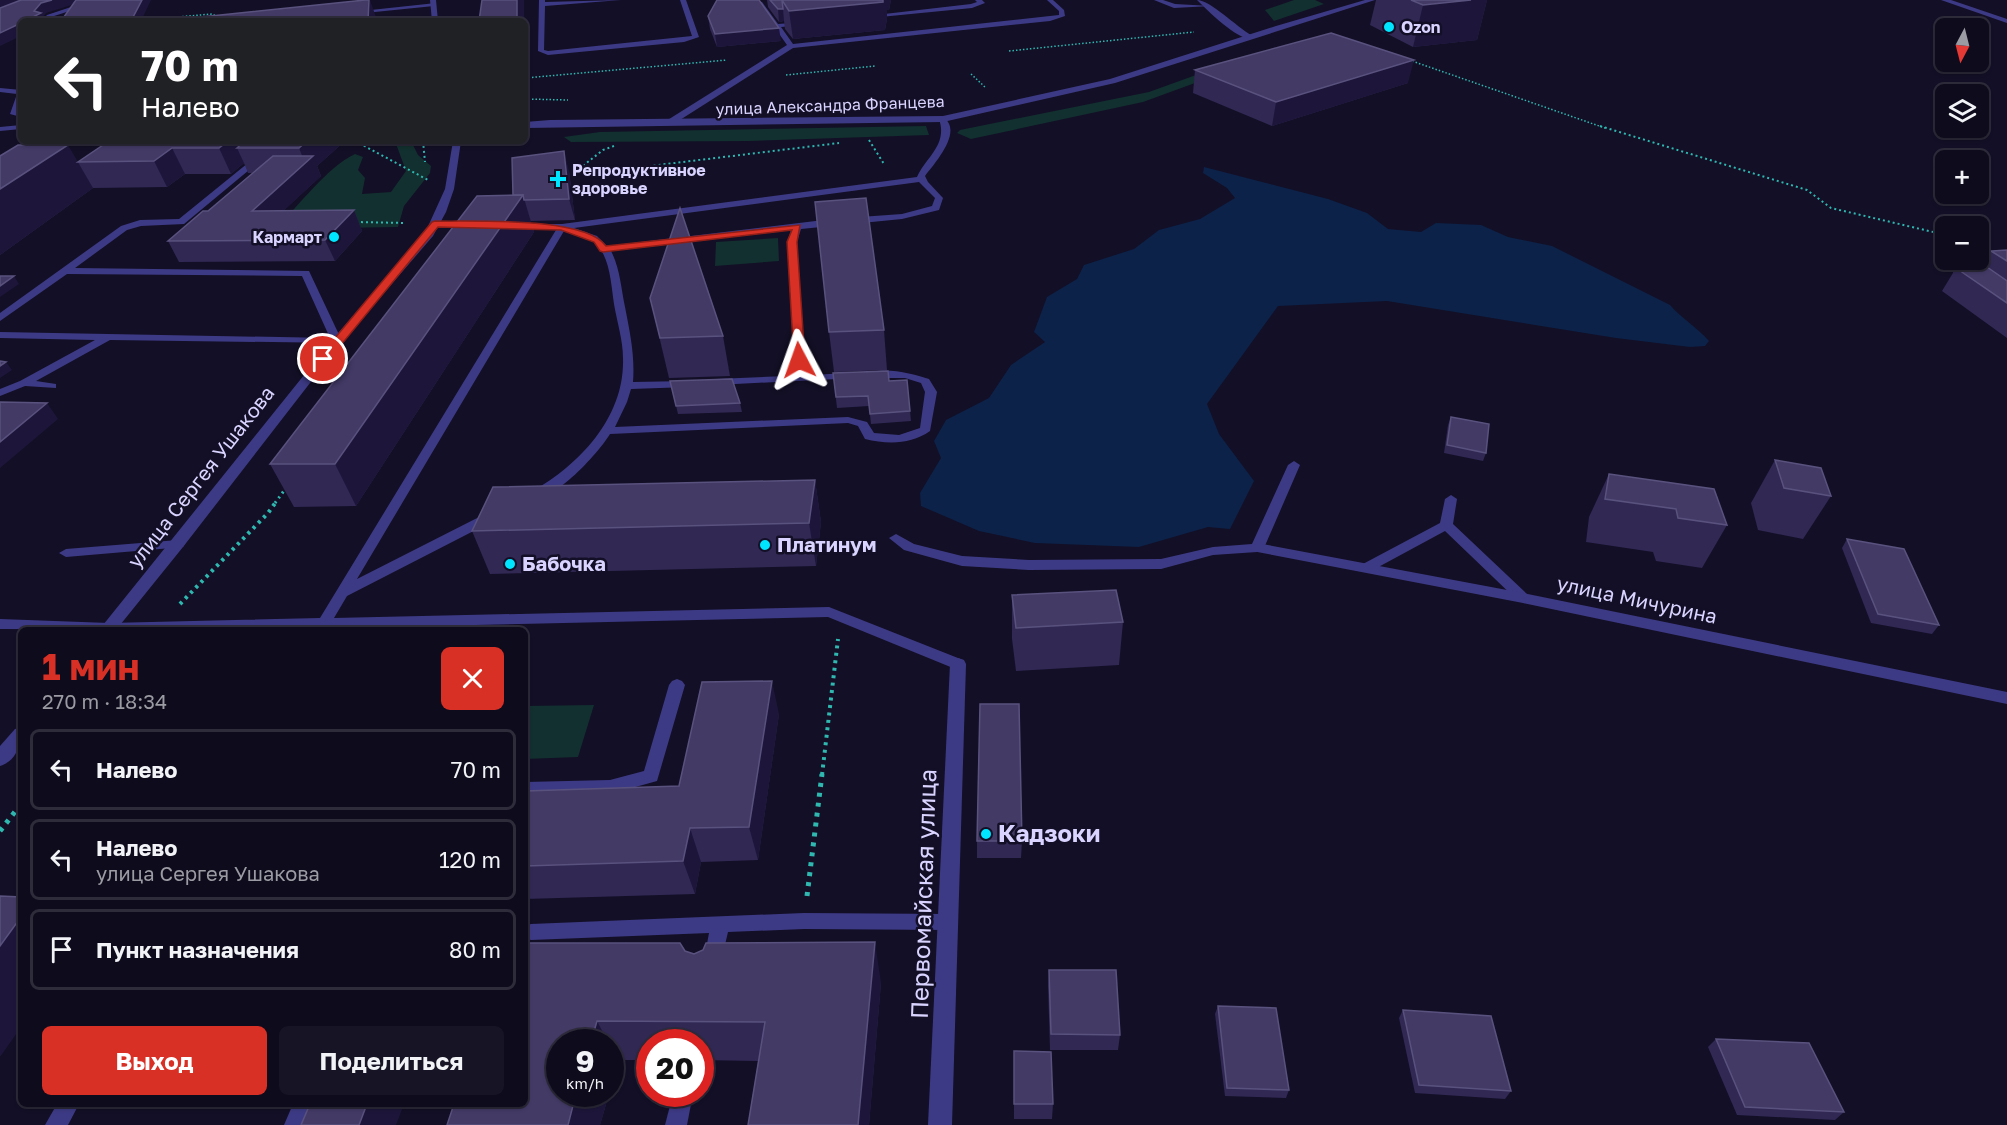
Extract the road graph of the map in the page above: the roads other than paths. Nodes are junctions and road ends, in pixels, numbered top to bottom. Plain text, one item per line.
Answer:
1 (67, 0) edge
2 (618, 0) edge
3 (683, 0) edge
4 (978, 0) edge
5 (1050, 0) edge
6 (1157, 0) edge
7 (1200, 0) edge
8 (1372, 0) edge
9 (1944, 0) edge
10 (758, 1) edge
11 (434, 2) edge
12 (542, 2) edge
13 (772, 3) edge
14 (1208, 6) junction
15 (351, 12) edge
16 (47, 18) edge
17 (435, 18) edge
18 (856, 18) edge
19 (2007, 21) edge
20 (810, 22) edge
21 (775, 26) junction
22 (1248, 37) junction
23 (791, 46) junction
24 (0, 90) edge
25 (18, 92) edge
26 (943, 118) junction
27 (669, 123) junction
28 (528, 126) edge
29 (18, 127) edge
30 (0, 129) edge
31 (276, 144) edge
32 (457, 144) edge
33 (922, 179) junction
34 (435, 224) junction
35 (477, 226) edge
36 (509, 226) edge
37 (797, 226) junction
38 (562, 227) junction
39 (603, 249) junction
40 (2007, 265) edge
41 (65, 271) junction
42 (1974, 287) edge
43 (0, 318) edge
44 (0, 335) edge
45 (112, 335) junction
46 (338, 341) junction
47 (799, 360) dead end
48 (24, 383) junction
49 (52, 386) dead end
50 (627, 386) junction
51 (0, 393) edge
52 (607, 431) junction
53 (1294, 465) dead end
54 (1450, 499) dead end
55 (523, 501) edge
56 (502, 511) edge
57 (1446, 525) junction
58 (896, 538) dead end
59 (178, 544) junction
60 (1257, 548) junction
61 (66, 553) dead end
62 (1366, 568) junction
63 (344, 592) junction
64 (1523, 598) junction
65 (324, 623) junction
66 (0, 624) edge
67 (379, 626) edge
68 (65, 627) edge
69 (110, 627) edge
70 (159, 627) edge
71 (958, 664) joint
72 (676, 685) dead end
73 (2007, 698) edge
74 (18, 737) edge
75 (2, 756) edge
76 (528, 789) edge
77 (949, 922) junction
78 (720, 924) junction
79 (531, 932) dead end
80 (710, 974) edge
81 (67, 1107) edge
82 (303, 1107) edge
83 (680, 1107) edge
84 (56, 1125) edge
85 (295, 1125) edge
86 (676, 1125) edge
87 (940, 1125) edge

1 - 16 lane
2 - 12 lane
3 - 12 lane
4 - 18 lane
5 - 23 lane
6 - 14 lane
7 - 14 street
8 - 22 street, улица Александра Францева
9 - 19 street
10 - 13 lane
10 - 21 lane
11 - 15 lane
11 - 17 street
14 - 22 street
20 - 21 lane
21 - 23 lane
22 - 26 street, улица Александра Францева
23 - 27 lane
24 - 25 lane
26 - 27 street, улица Александра Францева
26 - 33 lane
27 - 28 street, улица Александра Францева
29 - 30 lane
31 - 41 lane
32 - 34 street, улица Сергея Ушакова
33 - 37 lane
33 - 38 lane
34 - 35 lane
34 - 46 street, улица Сергея Ушакова
36 - 38 lane
37 - 39 lane
37 - 47 lane
38 - 39 lane
38 - 63 lane
39 - 50 lane
40 - 42 lane
41 - 43 lane
41 - 46 lane
44 - 45 lane
45 - 46 lane
45 - 48 lane
46 - 59 street, улица Сергея Ушакова
48 - 49 lane
48 - 51 lane
50 - 52 lane
50 - 52 lane
52 - 55 lane
53 - 60 lane
54 - 57 lane
56 - 63 lane
57 - 62 lane
57 - 64 lane
58 - 60 lane
59 - 61 lane
59 - 69 street, улица Сергея Ушакова
60 - 62 street, улица Мичурина
62 - 64 street, улица Мичурина
63 - 65 lane
64 - 73 street, улица Мичурина
65 - 67 lane
65 - 70 lane
66 - 68 lane
67 - 71 lane
71 - 77 street, Первомайская улица
72 - 76 lane
74 - 75 street
77 - 78 lane
77 - 87 street, Первомайская улица
78 - 79 lane
78 - 80 lane
81 - 84 lane
82 - 85 lane
83 - 86 lane

